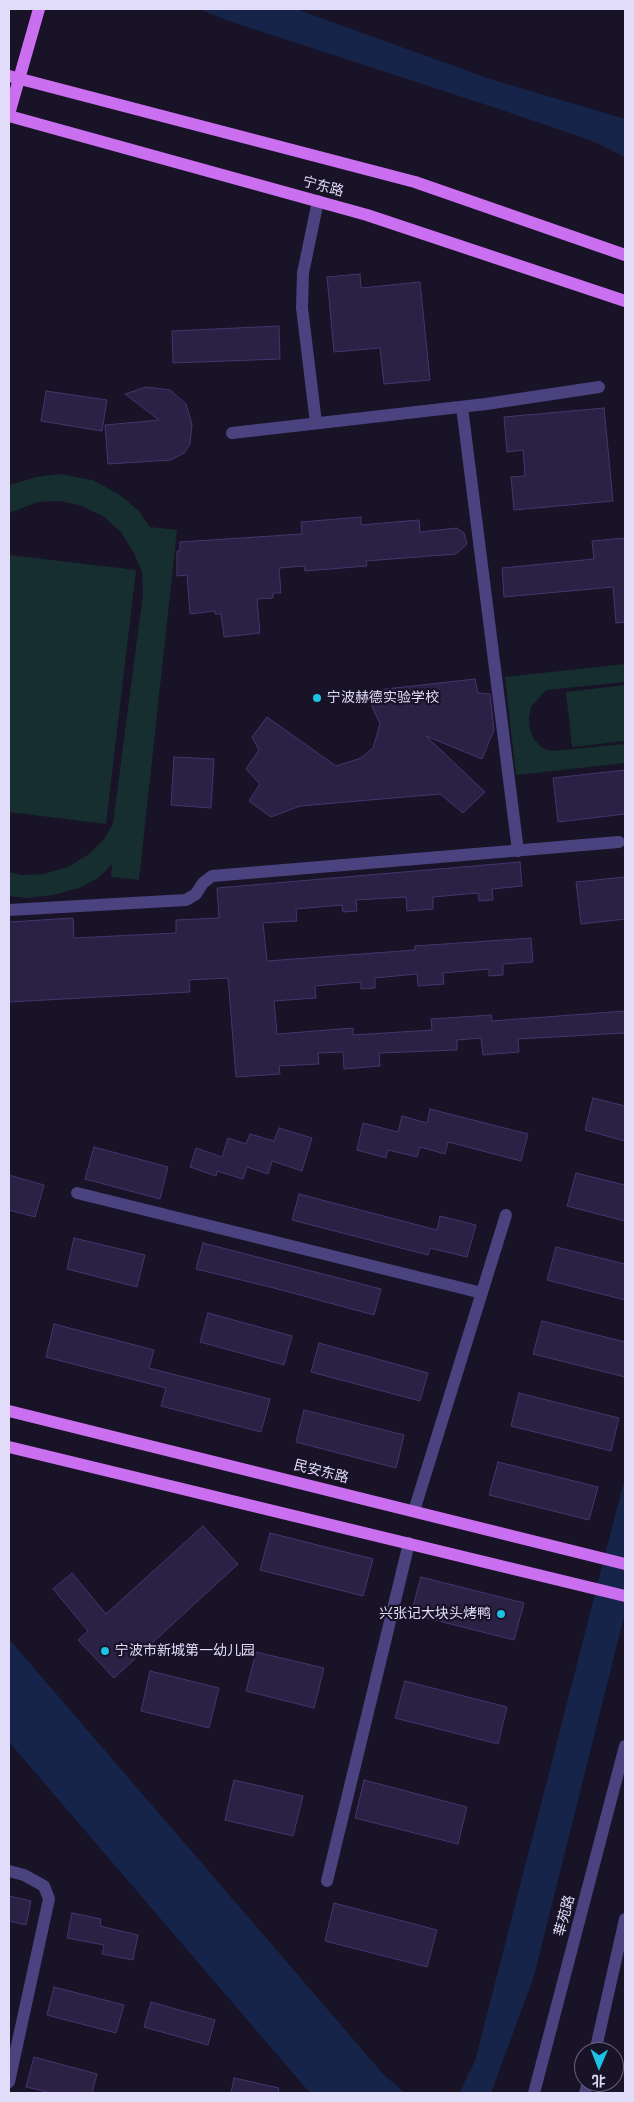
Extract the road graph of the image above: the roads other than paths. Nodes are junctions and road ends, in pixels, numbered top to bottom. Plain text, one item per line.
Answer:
1 (39, 9) edge
2 (14, 78) edge
3 (9, 115) edge
4 (318, 201) junction
5 (625, 255) edge
6 (625, 301) edge
7 (599, 387) dead end
8 (462, 407) junction
9 (316, 423) junction
10 (232, 433) dead end
11 (620, 842) dead end
12 (518, 851) junction
13 (9, 910) edge
14 (77, 1193) dead end
15 (506, 1215) dead end
16 (482, 1293) junction
17 (9, 1411) edge
18 (9, 1447) edge
19 (414, 1511) junction
20 (409, 1543) junction
21 (625, 1564) edge
22 (625, 1596) edge
23 (625, 1746) edge
24 (9, 1871) edge
25 (327, 1881) dead end
26 (625, 1919) edge
27 (597, 2042) edge
28 (9, 2082) edge
29 (534, 2093) edge

1 - 2 main road
2 - 3 main road
2 - 5 main road, 宁东路
3 - 4 main road, 宁东路
4 - 6 main road, 宁东路
4 - 9 street
7 - 8 street
8 - 9 street
8 - 12 street
9 - 10 street
11 - 12 street
12 - 13 street
14 - 16 street
15 - 16 street
16 - 19 street
17 - 19 main road, 民安东路
18 - 20 main road
19 - 21 main road, 民安东路
20 - 22 main road
20 - 25 street
23 - 29 street, 莘苑路
24 - 28 street
26 - 27 street

